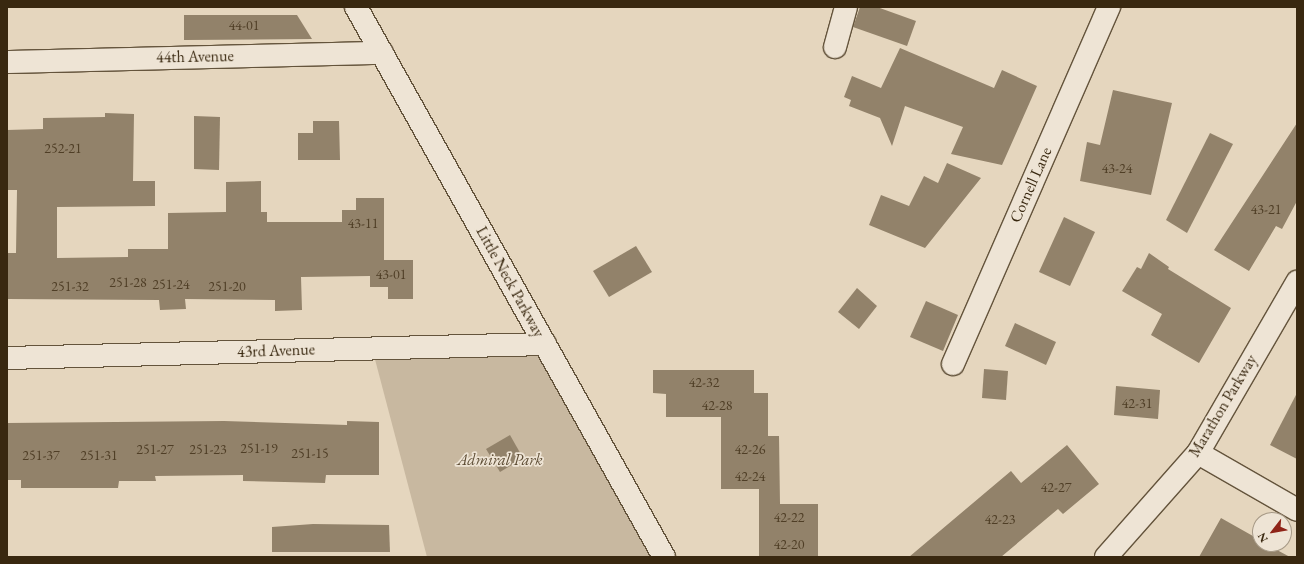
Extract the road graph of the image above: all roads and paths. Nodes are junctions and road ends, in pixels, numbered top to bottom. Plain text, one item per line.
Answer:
1 (356, 7) edge
2 (846, 7) edge
3 (1109, 7) edge
4 (835, 48) dead end
5 (382, 53) junction
6 (7, 62) edge
7 (1297, 282) edge
8 (545, 344) junction
9 (7, 358) edge
10 (953, 364) dead end
11 (1198, 452) junction
12 (1297, 510) edge
13 (664, 557) edge
14 (1106, 557) edge

1 - 5 street, Little Neck Parkway
2 - 4 street
3 - 10 street, Cornell Lane
5 - 6 street, 44th Avenue
5 - 8 street, Little Neck Parkway
7 - 11 street, Marathon Parkway
8 - 9 street, 43rd Avenue
8 - 13 street, Little Neck Parkway
11 - 12 street
11 - 14 street, Marathon Parkway

